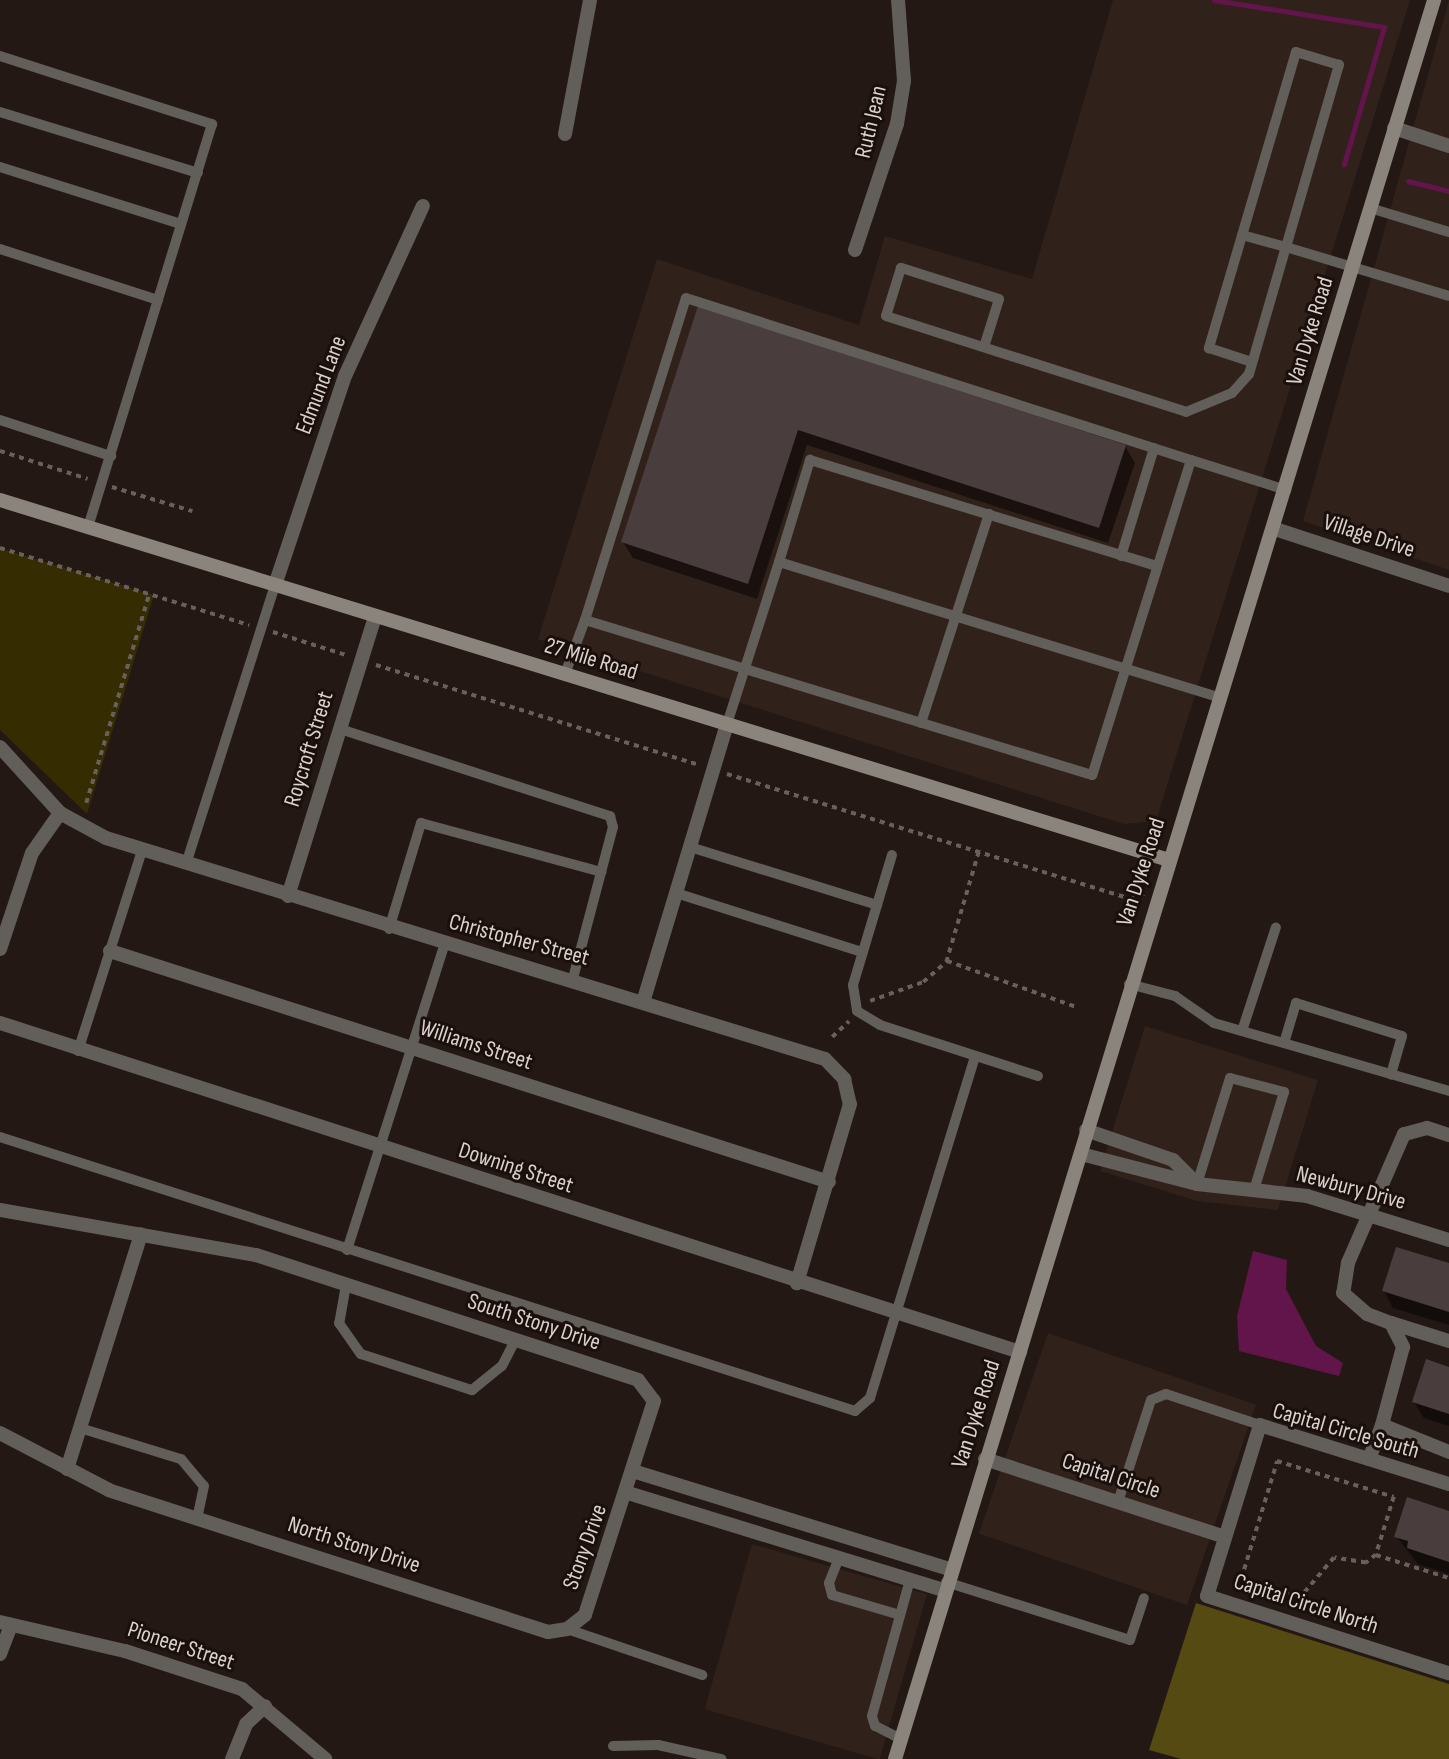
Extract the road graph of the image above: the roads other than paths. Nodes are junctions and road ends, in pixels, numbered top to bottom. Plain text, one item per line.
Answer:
1 (590, 0) edge
2 (898, 0) edge
3 (1434, 0) edge
4 (0, 56) edge
5 (0, 111) edge
6 (1394, 128) junction
7 (565, 134) dead end
8 (1449, 146) edge
9 (0, 167) edge
10 (198, 173) junction
11 (423, 206) dead end
12 (1370, 208) junction
13 (181, 224) junction
14 (1449, 232) edge
15 (1242, 235) junction
16 (1286, 247) junction
17 (0, 249) edge
18 (855, 250) dead end
19 (1353, 267) junction
20 (1449, 296) edge
21 (158, 300) junction
22 (984, 347) junction
23 (1252, 362) junction
24 (0, 420) edge
25 (1154, 448) junction
26 (111, 456) junction
27 (1191, 460) junction
28 (1286, 490) junction
29 (0, 500) edge
30 (989, 514) junction
31 (88, 527) junction
32 (1275, 529) junction
33 (1121, 556) junction
34 (779, 562) junction
35 (1157, 566) junction
36 (275, 585) junction
37 (1449, 586) edge
38 (375, 616) junction
39 (955, 617) junction
40 (585, 620) junction
41 (745, 669) junction
42 (1125, 670) junction
43 (565, 674) junction
44 (1220, 698) junction
45 (921, 723) junction
46 (727, 724) junction
47 (340, 729) junction
48 (0, 747) edge
49 (60, 813) junction
50 (690, 847) junction
51 (142, 850) junction
52 (892, 855) dead end
53 (1169, 860) junction
54 (186, 864) junction
55 (601, 872) junction
56 (676, 893) junction
57 (288, 896) junction
58 (877, 905) junction
59 (1276, 927) dead end
60 (389, 929) junction
61 (445, 943) junction
62 (0, 950) edge
63 (110, 951) junction
64 (862, 952) junction
65 (573, 978) junction
66 (1129, 984) junction
67 (644, 999) junction
68 (0, 1023) edge
69 (1242, 1031) junction
70 (1284, 1043) junction
71 (412, 1048) junction
72 (77, 1052) junction
73 (975, 1057) junction
74 (1391, 1074) junction
75 (1038, 1076) dead end
76 (1449, 1091) edge
77 (1086, 1130) junction
78 (1449, 1135) edge
79 (0, 1137) edge
80 (380, 1148) junction
81 (1082, 1154) junction
82 (829, 1182) junction
83 (1197, 1184) junction
84 (1254, 1190) junction
85 (0, 1210) edge
86 (1367, 1214) junction
87 (141, 1234) junction
88 (1449, 1240) edge
89 (347, 1250) junction
90 (797, 1283) junction
91 (346, 1285) junction
92 (897, 1315) junction
93 (1391, 1323) junction
94 (515, 1340) junction
95 (1449, 1341) edge
96 (1020, 1352) junction
97 (1260, 1425) junction
98 (1382, 1425) junction
99 (80, 1428) junction
100 (0, 1433) edge
101 (1449, 1452) edge
102 (985, 1459) junction
103 (1369, 1459) junction
104 (67, 1469) junction
105 (636, 1472) junction
106 (1449, 1484) edge
107 (628, 1493) junction
108 (1118, 1502) junction
109 (197, 1519) junction
110 (1222, 1536) junction
111 (839, 1558) junction
112 (910, 1580) junction
113 (946, 1580) junction
114 (1144, 1598) dead end
115 (900, 1615) junction
116 (6, 1624) edge
117 (567, 1629) junction
118 (0, 1654) edge
119 (1449, 1673) edge
120 (702, 1675) dead end
121 (265, 1706) junction
122 (901, 1739) junction
123 (613, 1746) dead end
124 (232, 1759) edge
125 (326, 1759) edge
126 (721, 1759) edge
127 (895, 1759) edge

1 - 7 street
2 - 18 street, Ruth Jean
3 - 6 street, Van Dyke Road
4 - 10 lane
5 - 10 lane
6 - 8 street
6 - 12 street, Van Dyke Road
9 - 13 lane
10 - 13 lane
11 - 36 street, Edmund Lane
12 - 14 lane
12 - 19 street, Van Dyke Road
13 - 21 lane
15 - 16 lane
15 - 16 lane
15 - 23 lane
16 - 19 lane
16 - 23 lane
17 - 21 lane
19 - 20 lane
19 - 28 street, Van Dyke Road
21 - 26 lane
22 - 22 lane
22 - 23 lane
24 - 26 lane
25 - 27 lane
25 - 33 lane
25 - 40 lane
26 - 31 lane
27 - 28 lane
27 - 35 lane
28 - 32 street, Van Dyke Road
29 - 31 street, 27 Mile Road
30 - 33 lane
30 - 34 lane
30 - 39 lane
31 - 36 street, 27 Mile Road
32 - 37 street, Village Drive
32 - 44 street, Van Dyke Road
33 - 35 lane
34 - 39 lane
34 - 41 lane
35 - 42 lane
36 - 38 street, 27 Mile Road
36 - 54 lane
38 - 43 street, 27 Mile Road
38 - 47 street, Roycroft Street
39 - 42 lane
39 - 45 lane
40 - 41 lane
40 - 43 lane
41 - 45 lane
41 - 46 lane
42 - 44 lane
42 - 45 lane
43 - 46 street, 27 Mile Road
44 - 53 street, Van Dyke Road
46 - 50 street
46 - 53 street, 27 Mile Road
47 - 55 lane
47 - 57 street, Roycroft Street
48 - 49 street, Christopher Street
49 - 51 street, Christopher Street
49 - 62 street
50 - 56 street
50 - 58 lane
51 - 54 street, Christopher Street
51 - 63 lane
52 - 58 lane
53 - 66 street, Van Dyke Road
54 - 57 street, Christopher Street
55 - 60 lane
55 - 65 lane
56 - 64 lane
56 - 67 street
57 - 60 street, Christopher Street
58 - 64 lane
59 - 69 lane
60 - 61 street, Christopher Street
61 - 65 street, Christopher Street
61 - 71 lane
63 - 71 street, Williams Street
63 - 72 lane
64 - 73 lane
65 - 67 street, Christopher Street
66 - 69 lane
66 - 77 street, Van Dyke Road
67 - 82 street, Christopher Street
68 - 72 street, Downing Street
69 - 70 lane
70 - 74 lane
70 - 74 lane
71 - 80 lane
71 - 82 street, Williams Street
72 - 80 street, Downing Street
73 - 75 lane
73 - 92 lane
74 - 76 lane
77 - 81 street, Van Dyke Road
77 - 83 street
78 - 86 street
79 - 89 lane
80 - 89 lane
80 - 90 street, Downing Street
81 - 83 street, Newbury Drive
81 - 96 street, Van Dyke Road
82 - 90 street, Christopher Street
83 - 84 street, Newbury Drive
83 - 84 lane
84 - 86 street, Newbury Drive
85 - 87 street, South Stony Drive
86 - 88 street, Newbury Drive
86 - 93 street
87 - 91 street, South Stony Drive
87 - 99 street
89 - 92 lane
90 - 92 street, Downing Street
91 - 94 street, South Stony Drive
91 - 94 lane
92 - 96 street, Downing Street
93 - 95 street
93 - 98 street
94 - 105 street, South Stony Drive
96 - 102 street, Van Dyke Road
97 - 103 street, Capital Circle South
97 - 108 lane
97 - 110 street, Capital Circle South
98 - 101 street
98 - 103 street
99 - 104 street
99 - 109 lane
100 - 104 street, North Stony Drive
102 - 108 street, Capital Circle
102 - 113 street, Van Dyke Road
103 - 106 street, Capital Circle South
104 - 109 street, North Stony Drive
105 - 107 street, Stony Drive
105 - 113 street
107 - 111 street
107 - 117 street, Stony Drive
108 - 110 street, Capital Circle
109 - 117 street, North Stony Drive
110 - 119 street, Capital Circle North
111 - 112 street
111 - 115 lane
112 - 113 street
112 - 115 lane
113 - 114 lane
113 - 122 street, Van Dyke Road
115 - 122 lane
116 - 118 street
116 - 121 street, Pioneer Street
117 - 120 lane, North Stony Drive
121 - 124 street
121 - 125 street, Pioneer Street
122 - 127 street, Van Dyke Road
123 - 126 lane

